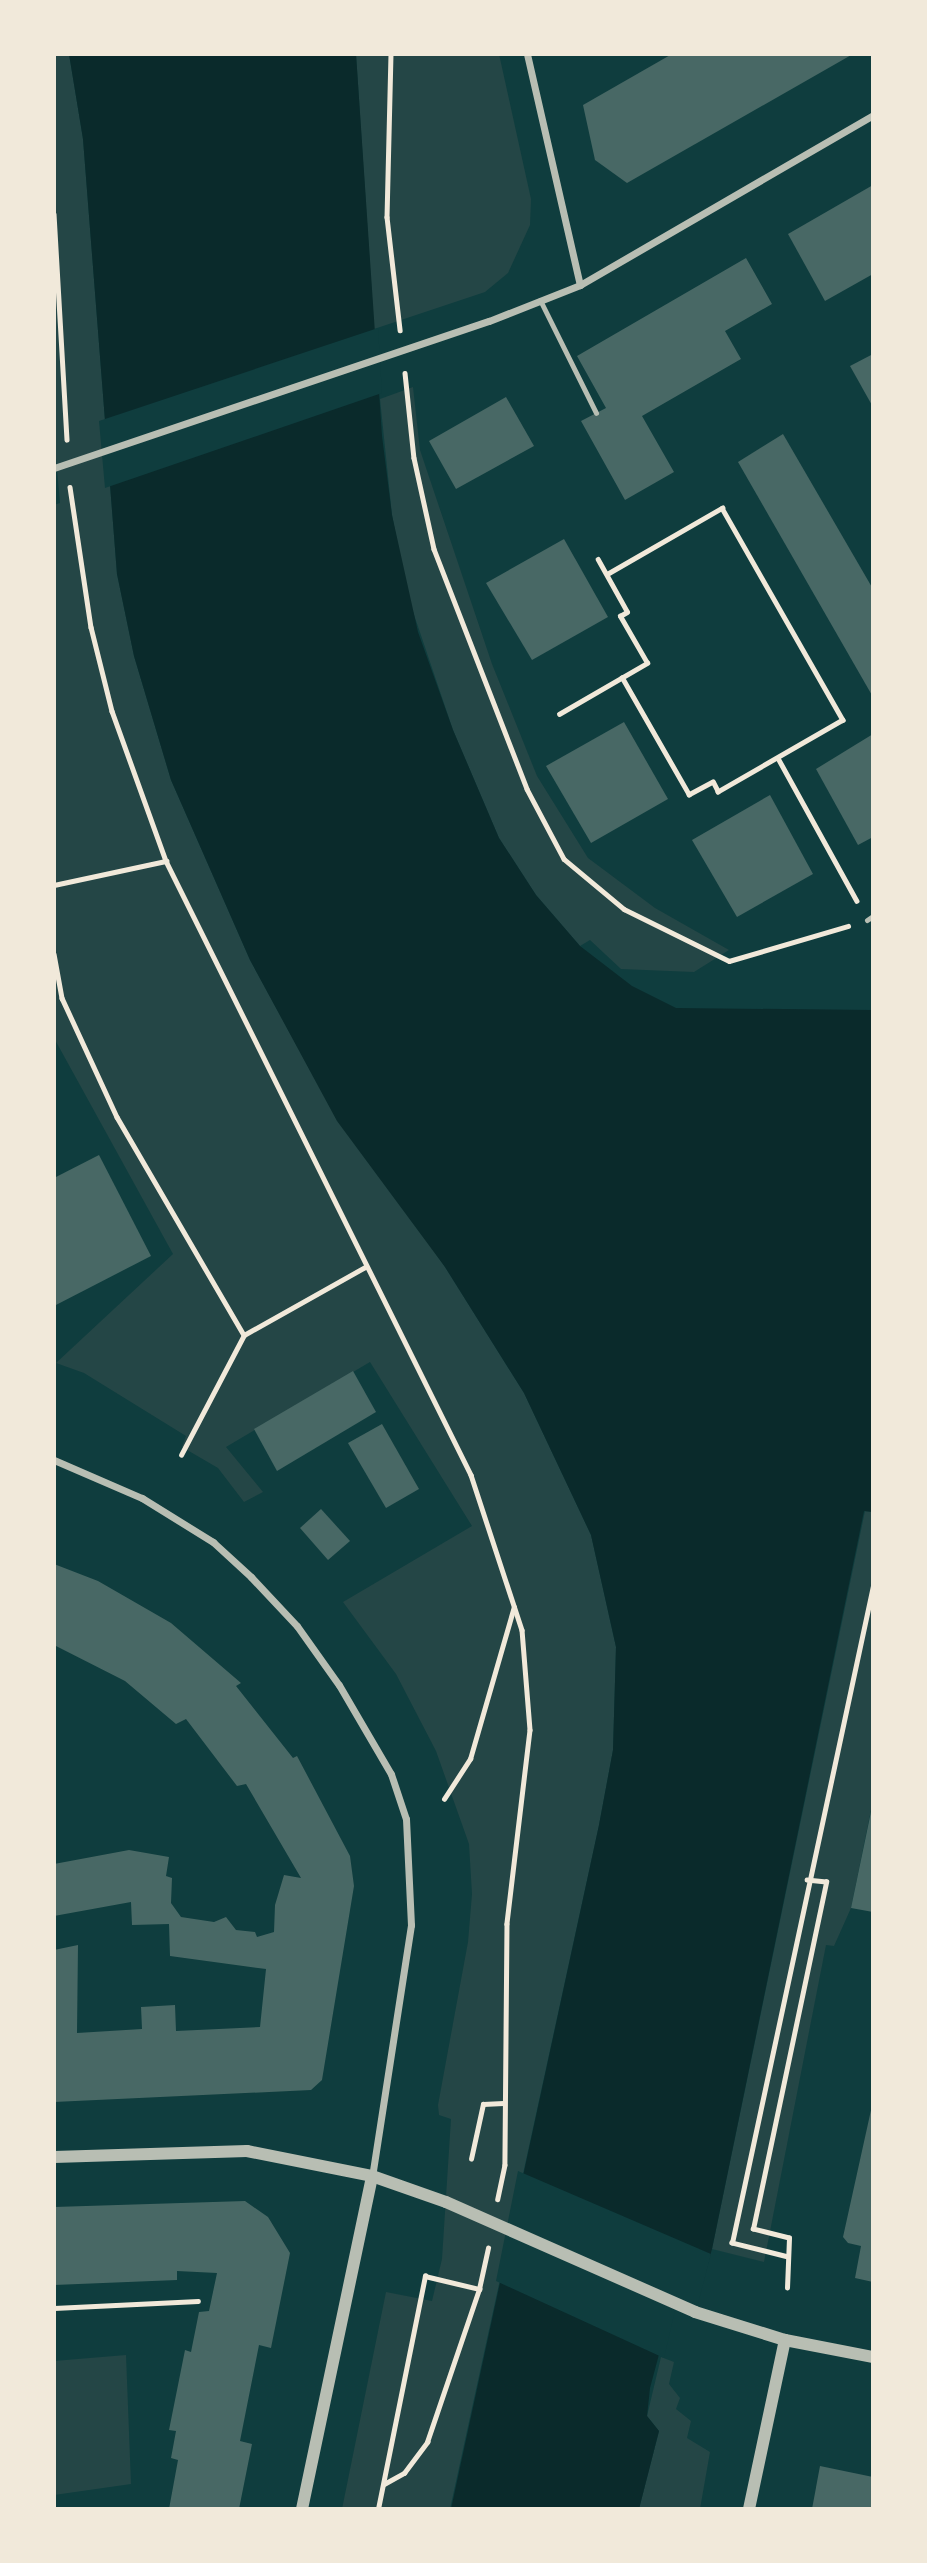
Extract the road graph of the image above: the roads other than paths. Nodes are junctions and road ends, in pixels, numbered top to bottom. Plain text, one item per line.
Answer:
1 (527, 54) edge
2 (873, 115) edge
3 (580, 285) junction
4 (540, 300) junction
5 (596, 413) dead end
6 (56, 467) edge
7 (54, 1460) edge
8 (54, 2157) edge
9 (372, 2176) junction
10 (785, 2340) junction
11 (873, 2357) edge
12 (302, 2509) edge
13 (749, 2509) edge

1 - 3 street
2 - 3 street
3 - 4 street
4 - 5 lane
4 - 6 street
7 - 9 street
8 - 9 street
9 - 10 street
9 - 12 street
10 - 11 street
10 - 13 street

